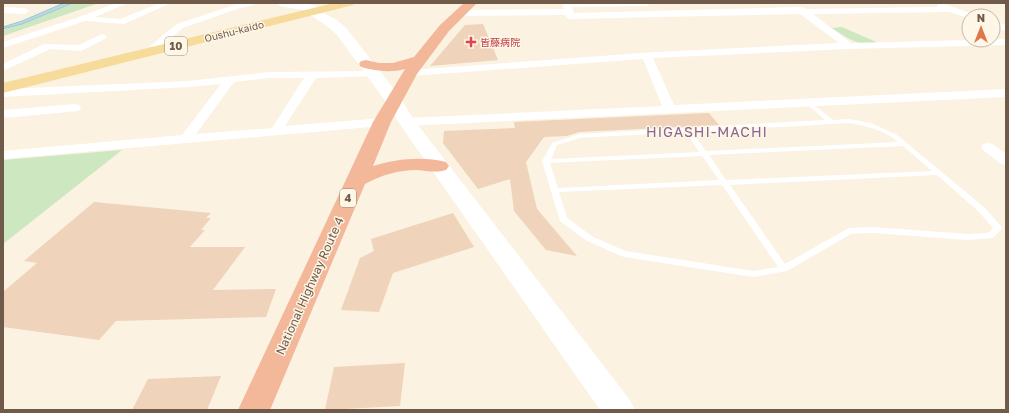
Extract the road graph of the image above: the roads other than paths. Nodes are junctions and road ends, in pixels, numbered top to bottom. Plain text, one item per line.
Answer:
1 (124, 3) edge
2 (167, 3) edge
3 (250, 3) edge
4 (280, 3) edge
5 (349, 3) edge
6 (647, 3) edge
7 (791, 3) edge
8 (932, 3) edge
9 (567, 6) edge
10 (465, 8) edge
11 (950, 9) junction
12 (3, 10) edge
13 (317, 11) junction
14 (802, 11) junction
15 (25, 12) dead end
16 (961, 13) edge
17 (82, 19) junction
18 (102, 37) dead end
19 (1006, 42) edge
20 (3, 45) edge
21 (850, 46) junction
22 (160, 50) junction
23 (647, 56) junction
24 (415, 66) junction
25 (3, 68) edge
26 (370, 69) junction
27 (312, 75) junction
28 (230, 80) junction
29 (3, 88) edge
30 (3, 93) edge
31 (1006, 93) edge
32 (394, 100) junction
33 (809, 102) junction
34 (75, 108) dead end
35 (669, 109) junction
36 (3, 114) edge
37 (382, 122) junction
38 (407, 122) junction
39 (831, 122) junction
40 (688, 130) junction
41 (276, 131) junction
42 (186, 139) junction
43 (905, 144) junction
44 (988, 147) dead end
45 (704, 153) junction
46 (3, 156) edge
47 (546, 161) junction
48 (1006, 161) edge
49 (439, 166) junction
50 (940, 174) junction
51 (356, 180) junction
52 (725, 183) junction
53 (554, 190) junction
54 (784, 269) junction
55 (254, 410) edge
56 (618, 410) edge

1 - 17 street
2 - 17 street
3 - 22 street
4 - 13 street
5 - 13 main road, Oushu-kaido / 10
6 - 9 street
7 - 14 street
8 - 11 street
9 - 10 street
9 - 14 street
10 - 24 highway, National Highway Route 4 / 4
11 - 14 street
11 - 16 street
12 - 15 street
13 - 22 main road, Oushu-kaido / 10
13 - 26 street
14 - 21 street
17 - 20 street
18 - 25 street
19 - 21 street
21 - 23 street
22 - 29 main road, Oushu-kaido / 10
23 - 24 street
23 - 35 street
24 - 26 highway
24 - 32 highway, National Highway Route 4 / 4
26 - 27 street
26 - 32 street
27 - 28 street
27 - 41 street
28 - 30 street
28 - 42 street
31 - 33 street
32 - 37 highway, National Highway Route 4 / 4
32 - 38 street
33 - 35 street
33 - 39 lane
34 - 36 street
35 - 38 street
37 - 41 street
37 - 51 highway, National Highway Route 4 / 4
38 - 49 street
39 - 40 lane
39 - 43 lane
40 - 45 lane
40 - 47 lane
41 - 42 street
42 - 46 street
43 - 45 lane
43 - 50 lane
44 - 48 street
45 - 47 lane
45 - 52 lane
47 - 53 lane
49 - 51 highway
49 - 56 street
50 - 52 lane
50 - 54 lane
51 - 55 highway, National Highway Route 4 / 4
52 - 53 lane
52 - 54 lane
53 - 54 lane

